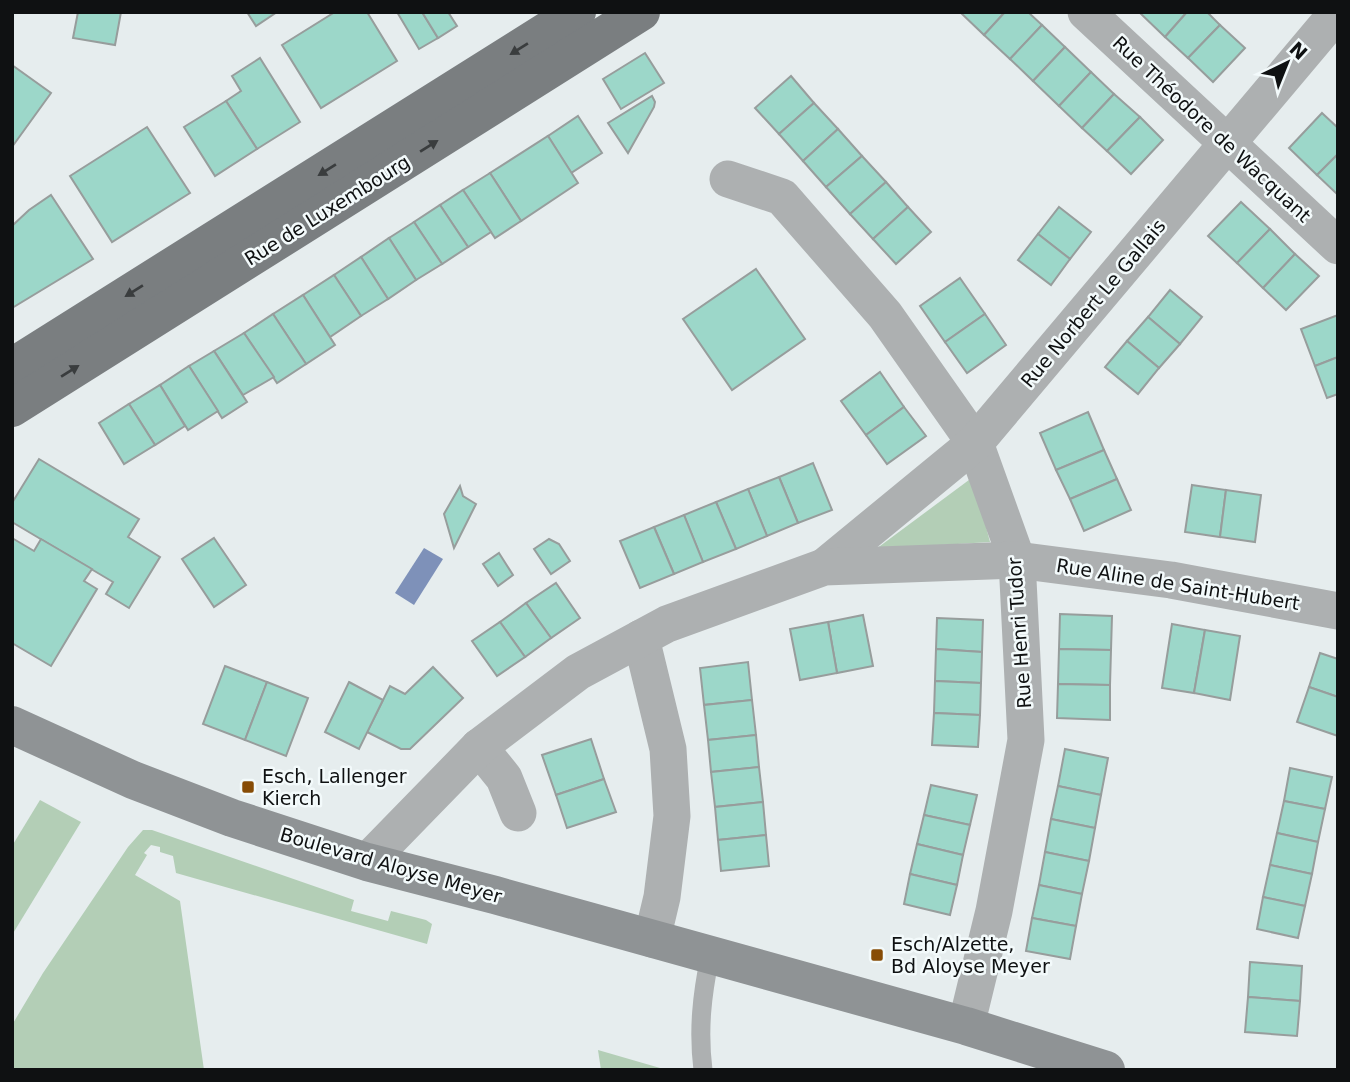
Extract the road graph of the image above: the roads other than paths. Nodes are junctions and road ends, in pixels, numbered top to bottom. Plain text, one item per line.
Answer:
1 (577, 12) edge
2 (641, 12) edge
3 (1086, 12) edge
4 (1338, 12) edge
5 (1227, 144) junction
6 (728, 179) dead end
7 (1338, 246) edge
8 (12, 368) edge
9 (12, 408) edge
10 (975, 443) junction
11 (1017, 560) junction
12 (824, 567) junction
13 (1338, 611) edge
14 (641, 638) junction
15 (12, 725) edge
16 (478, 747) junction
17 (518, 813) dead end
18 (367, 862) junction
19 (652, 939) junction
20 (710, 956) junction
21 (966, 1026) junction
22 (706, 1069) edge
23 (1106, 1070) edge

1 -> 8 main road, Rue de Luxembourg
9 -> 2 main road, Rue de Luxembourg
3 - 5 street, Rue Théodore de Wacquant
4 - 5 street, Rue Norbert Le Gallais
5 - 7 street, Rue Théodore de Wacquant
5 - 10 street, Rue Norbert Le Gallais
6 - 10 street, Rue Henri Tudor
10 - 11 street, Rue Henri Tudor
10 - 12 street, Rue Norbert Le Gallais
11 - 12 street, Rue Aline de Saint-Hubert
11 - 13 street, Rue Aline de Saint-Hubert
11 - 21 street, Rue Henri Tudor
12 - 14 street, Rue Aline de Saint-Hubert
14 - 16 street, Rue Aline de Saint-Hubert
14 - 19 street
15 - 18 main road, Boulevard Aloyse Meyer
16 - 17 street
16 - 18 street, Rue Aline de Saint-Hubert
18 - 19 main road, Boulevard Aloyse Meyer
19 - 20 main road, Boulevard Aloyse Meyer
20 - 21 main road, Boulevard Aloyse Meyer
20 - 22 lane
21 - 23 main road, Boulevard Aloyse Meyer

